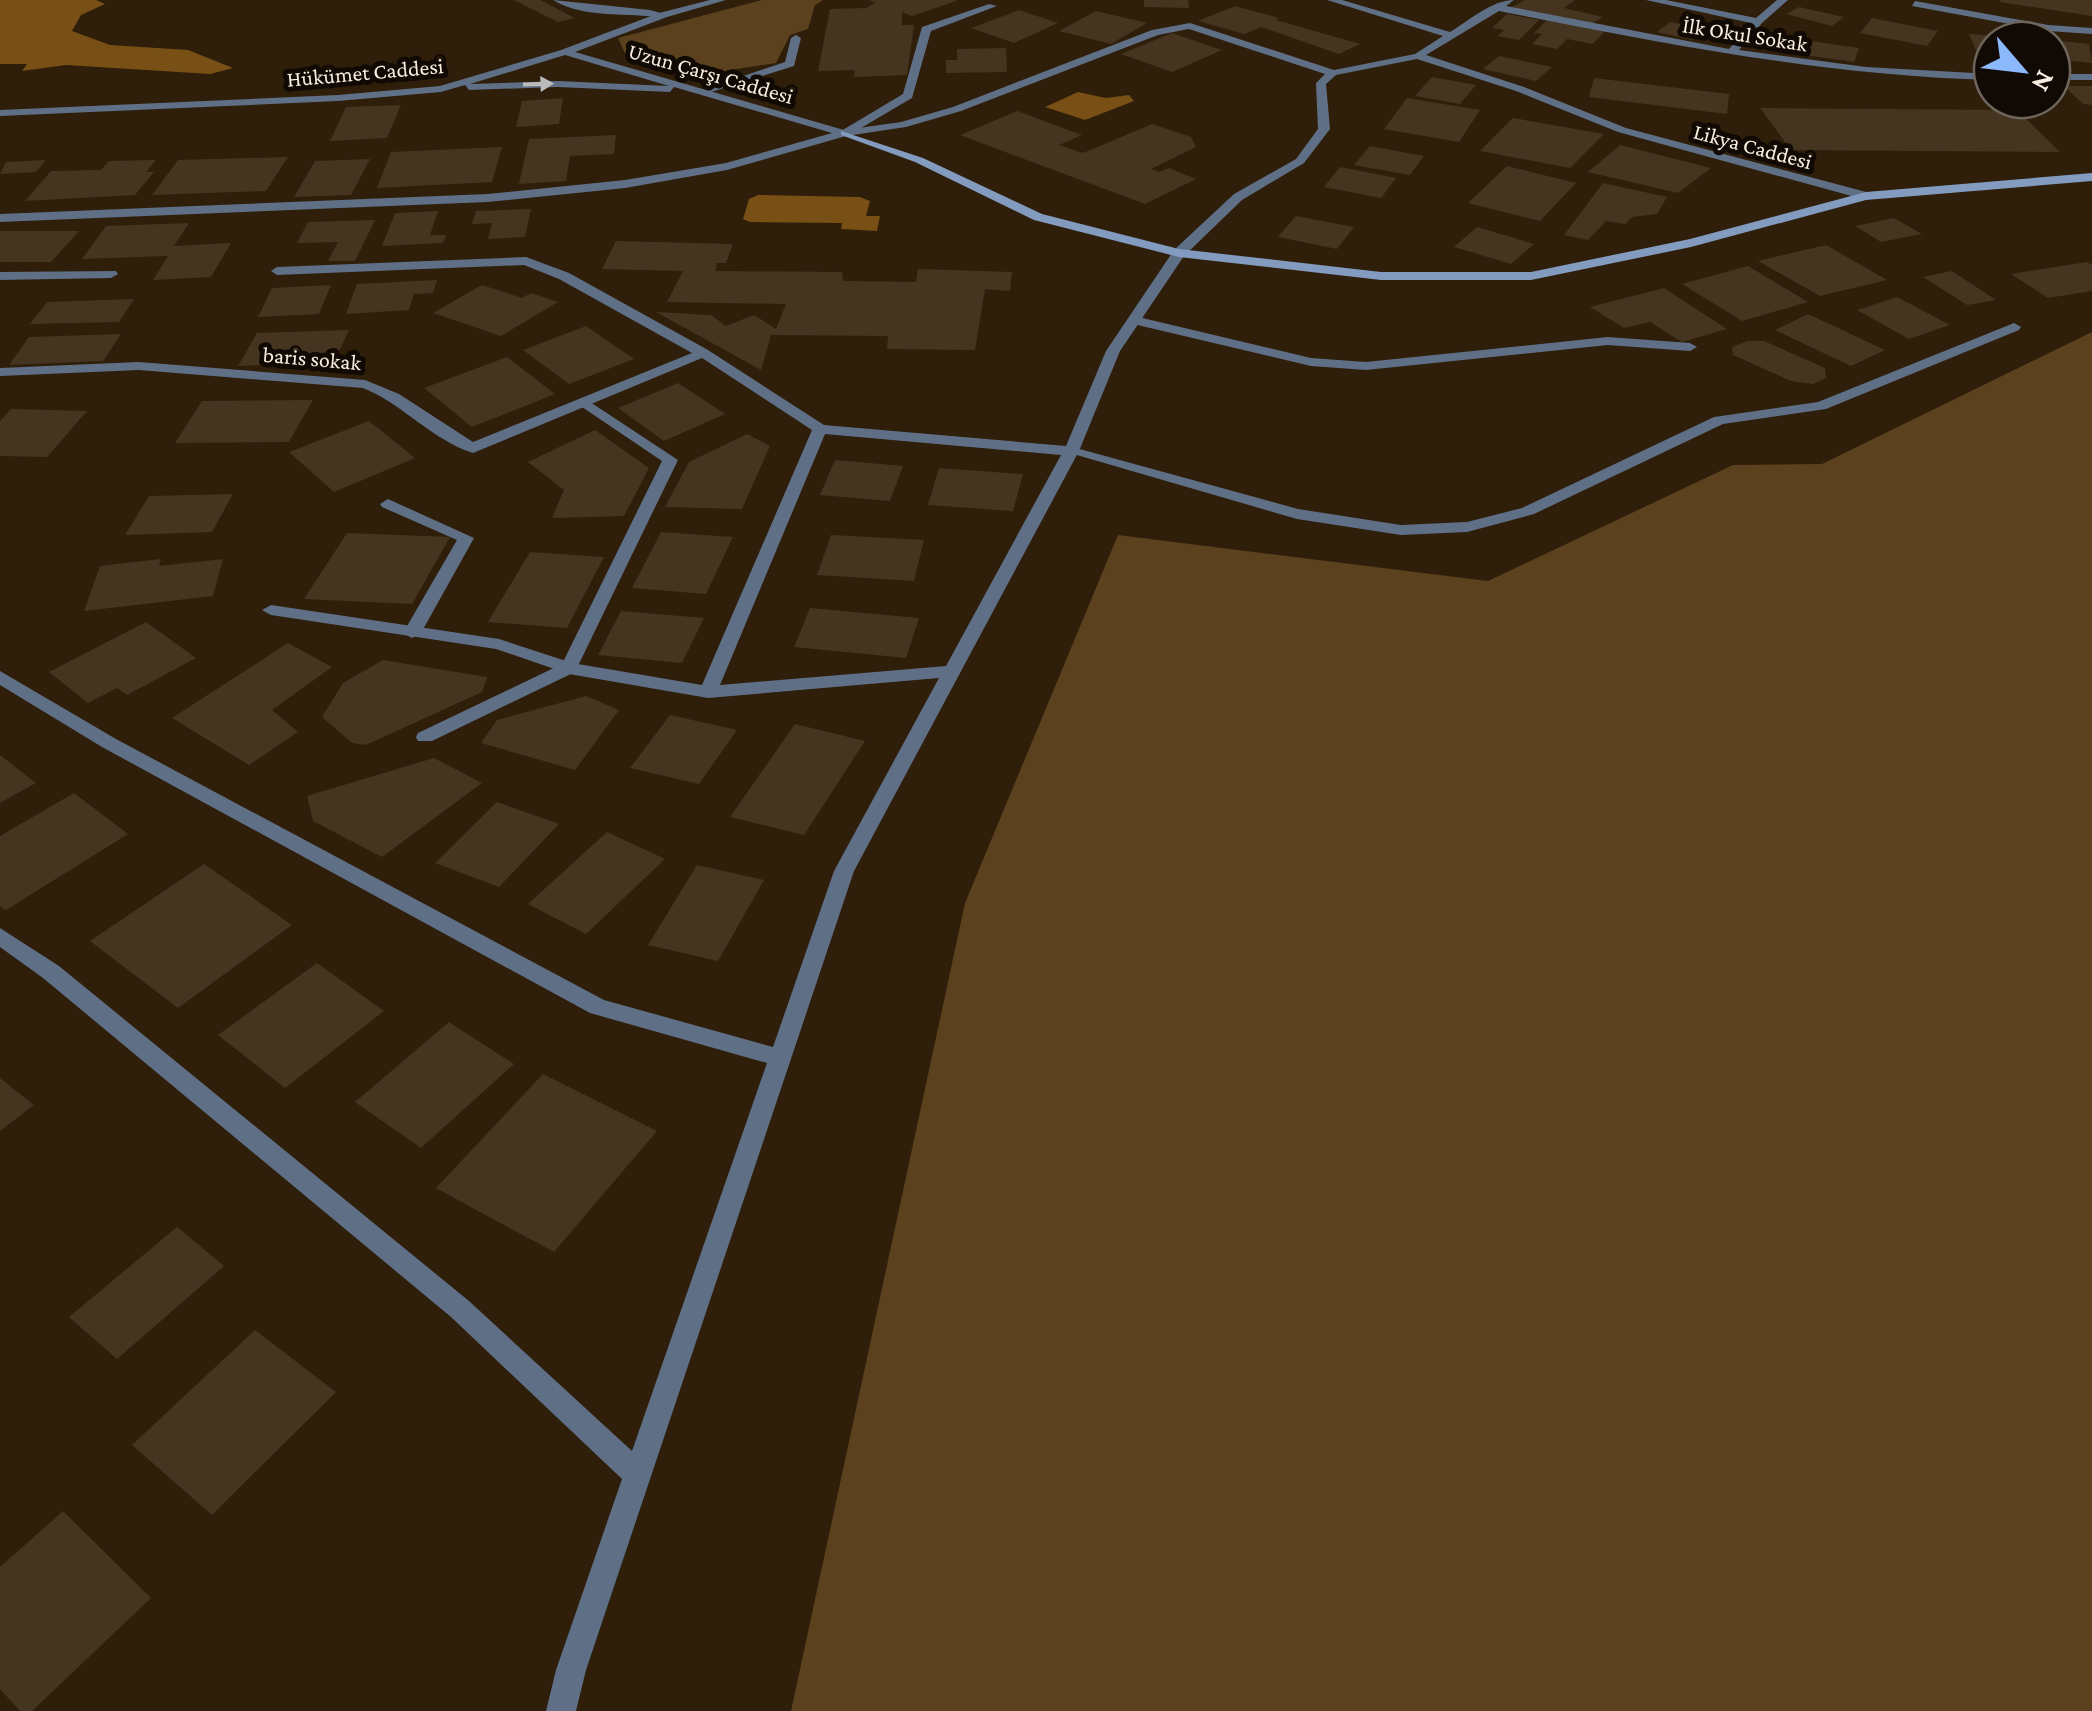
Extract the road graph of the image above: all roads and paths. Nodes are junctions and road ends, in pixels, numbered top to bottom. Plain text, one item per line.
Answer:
1 (558, 0) edge
2 (721, 0) edge
3 (1332, 0) edge
4 (1508, 0) edge
5 (1783, 0) edge
6 (1656, 1) edge
7 (1915, 4) dead end
8 (992, 6) dead end
9 (1494, 7) junction
10 (662, 15) junction
11 (1758, 22) junction
12 (2092, 30) edge
13 (1453, 36) junction
14 (796, 38) dead end
15 (566, 52) junction
16 (1732, 52) junction
17 (1418, 56) junction
18 (1334, 72) junction
19 (1972, 76) edge
20 (441, 88) junction
21 (707, 90) junction
22 (0, 113) edge
23 (846, 133) junction
24 (2092, 177) edge
25 (1866, 196) junction
26 (0, 218) edge
27 (1179, 253) junction
28 (277, 271) dead end
29 (111, 274) dead end
30 (0, 276) edge
31 (1134, 320) junction
32 (2014, 327) dead end
33 (1690, 347) dead end
34 (704, 353) junction
35 (0, 372) edge
36 (584, 402) junction
37 (820, 429) junction
38 (1072, 451) junction
39 (388, 504) dead end
40 (272, 610) dead end
41 (412, 632) junction
42 (569, 668) junction
43 (948, 672) junction
44 (0, 677) edge
45 (708, 692) junction
46 (425, 737) dead end
47 (0, 936) edge
48 (778, 1057) junction
49 (638, 1475) junction
50 (561, 1711) edge

1 - 10 street
2 - 10 street, Hükümet Caddesi
3 - 13 street
4 - 9 street
5 - 11 street
6 - 11 street
7 - 12 street
8 - 23 street
9 - 13 street
9 - 16 street, İlk Okul Sokak
10 - 15 street, Hükümet Caddesi
11 - 16 street
13 - 17 street
14 - 21 street
15 - 20 street, Hükümet Caddesi
15 - 21 street, Uzun Çarşı Caddesi
16 - 19 street, İlk Okul Sokak
17 - 18 street
17 - 25 street, Likya Caddesi
18 - 23 street
18 - 27 street
20 -> 21 street
20 - 22 street, Hükümet Caddesi
21 - 23 street, Uzun Çarşı Caddesi
23 - 26 street
23 - 27 street
24 - 25 street, Likya Caddesi
25 - 27 street
27 - 31 street
28 - 34 street
29 - 30 street
31 - 33 street
31 - 38 street
32 - 38 street
34 - 36 street, baris sokak
34 - 37 street
35 - 36 street, baris sokak
36 - 42 street
37 - 38 street
37 - 45 street
38 - 43 street
39 - 41 street
40 - 41 street
41 - 42 street
42 - 45 street
42 - 46 street
43 - 45 street
43 - 48 street
44 - 48 street
47 - 49 street
48 - 49 street
49 - 50 street

